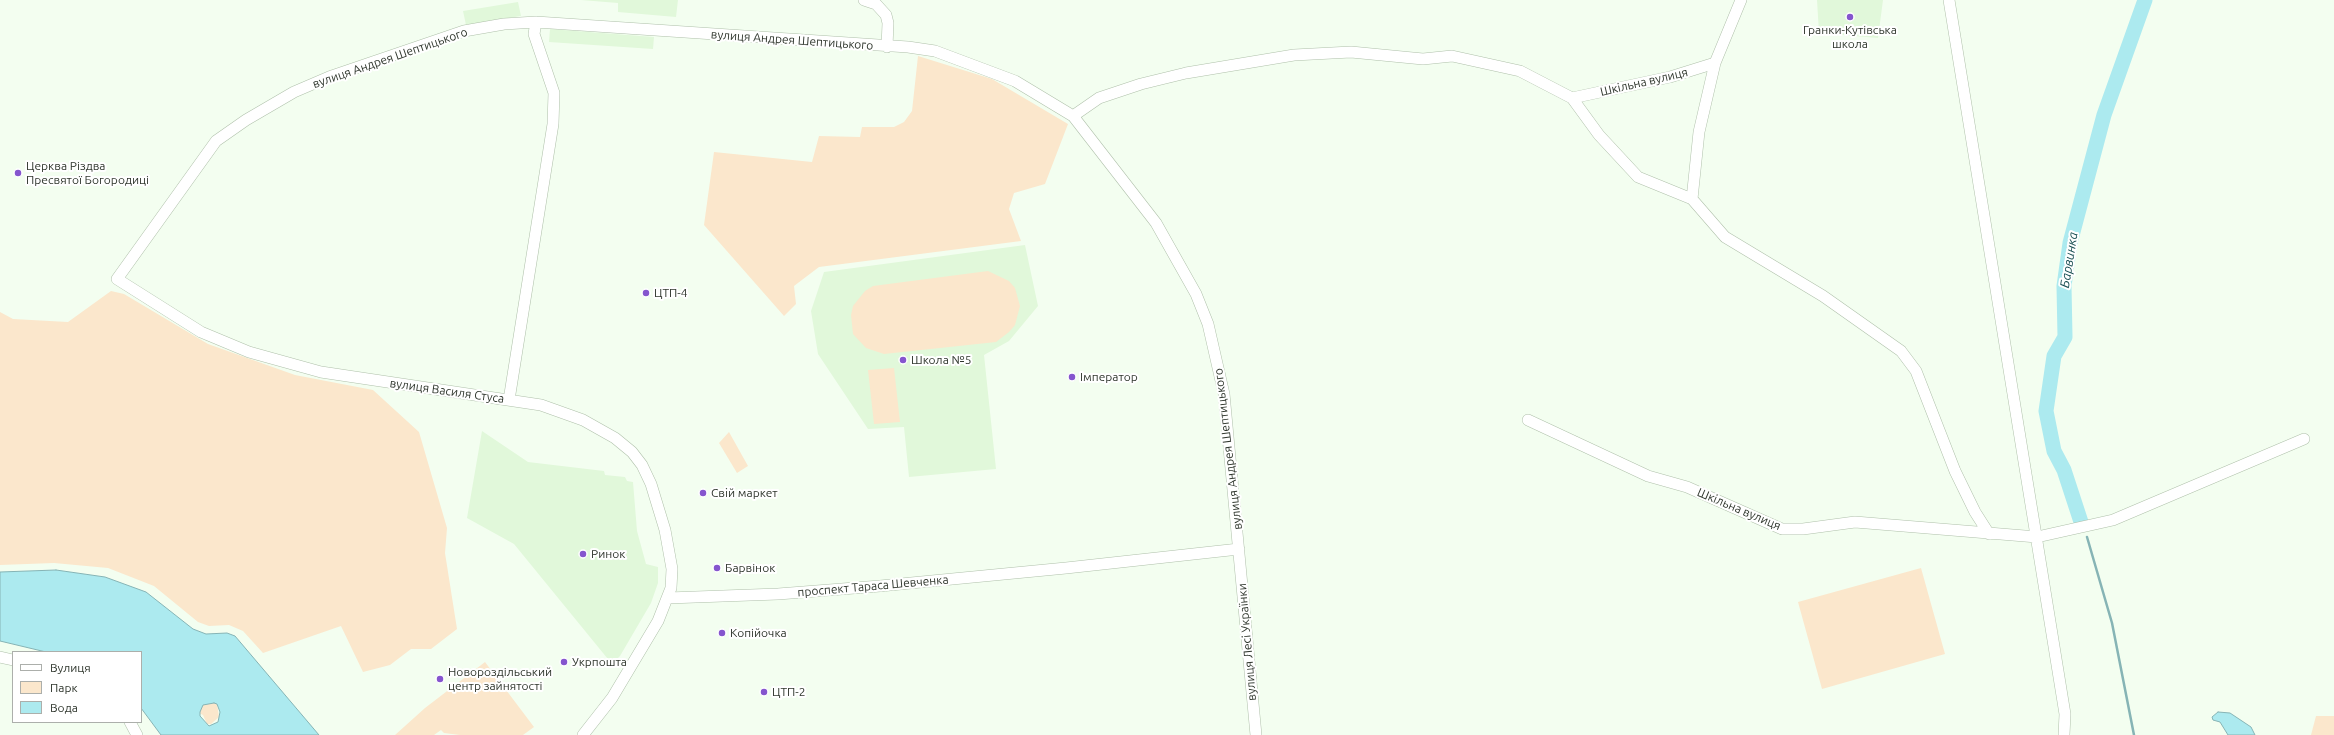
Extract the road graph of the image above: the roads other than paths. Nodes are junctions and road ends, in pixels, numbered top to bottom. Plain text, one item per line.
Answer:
1 (864, 0) edge
2 (1741, 0) edge
3 (1949, 0) edge
4 (536, 22) junction
5 (887, 46) junction
6 (1715, 63) junction
7 (1572, 98) junction
8 (1073, 116) junction
9 (1692, 199) junction
10 (117, 279) joint
11 (509, 400) junction
12 (1528, 420) dead end
13 (2304, 439) dead end
14 (1989, 534) junction
15 (2037, 537) junction
16 (1239, 549) junction
17 (668, 598) junction
18 (0, 657) edge
19 (12, 660) edge
20 (131, 723) edge
21 (137, 735) edge
22 (583, 735) edge
23 (1256, 735) edge
24 (2064, 735) edge

1 - 5 street
2 - 6 street
3 - 15 street
4 - 5 street, вулиця Андрея Шептицького
4 - 10 street, вулиця Андрея Шептицького
4 - 11 street
5 - 8 street, вулиця Андрея Шептицького
6 - 7 street, Шкільна вулиця
6 - 9 street
7 - 8 street
7 - 9 street
8 - 16 street, вулиця Андрея Шептицького
9 - 14 street
10 - 11 street, вулиця Василя Стуса
11 - 17 street, вулиця Василя Стуса
12 - 14 street, Шкільна вулиця
13 - 15 street, Шкільна вулиця
14 - 15 street, Шкільна вулиця
15 - 24 street
16 - 17 street, проспект Тараса Шевченка
16 - 23 street, вулиця Лесі Українки
17 - 22 street
18 - 19 street
20 - 21 street

